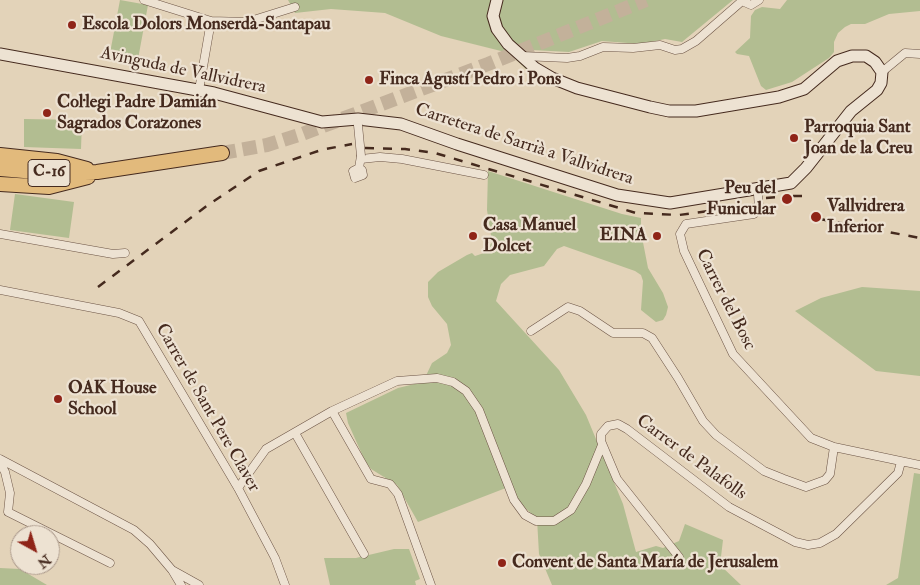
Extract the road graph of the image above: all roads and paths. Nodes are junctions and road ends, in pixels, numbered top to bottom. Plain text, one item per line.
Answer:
1 (144, 0) edge
2 (497, 0) edge
3 (759, 0) edge
4 (295, 7) dead end
5 (211, 21) junction
6 (0, 54) edge
7 (920, 54) edge
8 (520, 56) junction
9 (882, 72) junction
10 (200, 90) junction
11 (358, 122) junction
12 (0, 151) edge
13 (222, 153) tunnel mouth
14 (0, 155) edge
15 (30, 158) junction
16 (361, 158) junction
17 (359, 168) dead end
18 (0, 169) edge
19 (97, 172) junction
20 (484, 175) dead end
21 (0, 184) edge
22 (757, 192) junction
23 (0, 234) edge
24 (125, 253) dead end
25 (0, 290) edge
26 (531, 331) dead end
27 (332, 411) junction
28 (295, 432) junction
29 (602, 445) junction
30 (834, 448) junction
31 (0, 459) edge
32 (901, 462) junction
33 (0, 464) edge
34 (920, 465) edge
35 (238, 488) junction
36 (364, 554) dead end
37 (679, 557) dead end
38 (110, 563) dead end
39 (172, 570) junction
40 (181, 585) edge
41 (199, 585) edge
42 (285, 585) edge
43 (432, 585) edge

1 - 5 street
2 - 8 main road
3 - 8 street
4 - 5 street
5 - 10 street
6 - 10 main road, Avinguda de Vallvidrera
7 - 9 street
8 - 9 main road
9 - 22 main road, Carretera de Sarrià a Vallvidrera
10 - 11 main road, Avinguda de Vallvidrera
11 - 16 street, bridge
11 - 22 main road, Carretera de Sarrià a Vallvidrera
12 - 15 highway
13 - 19 highway, C-16
14 - 15 highway
15 - 19 highway
16 - 17 street
16 - 20 street
18 - 19 highway, C-16
19 - 21 highway
22 - 30 street, Carrer del Bosc, bridge
23 - 24 street
25 - 35 street, Carrer de Sant Pere Claver
26 - 30 street
27 - 28 street
27 - 29 street
27 - 43 street
28 - 35 street
28 - 36 street
29 - 32 street, Carrer de Palafolls
29 - 37 street
30 - 32 street, Carrer del Bosc
31 - 39 street
32 - 34 street, Carrer del Bosc
33 - 38 street
35 - 42 street, Carrer de Sant Pere Claver
39 - 40 street
39 - 41 street

